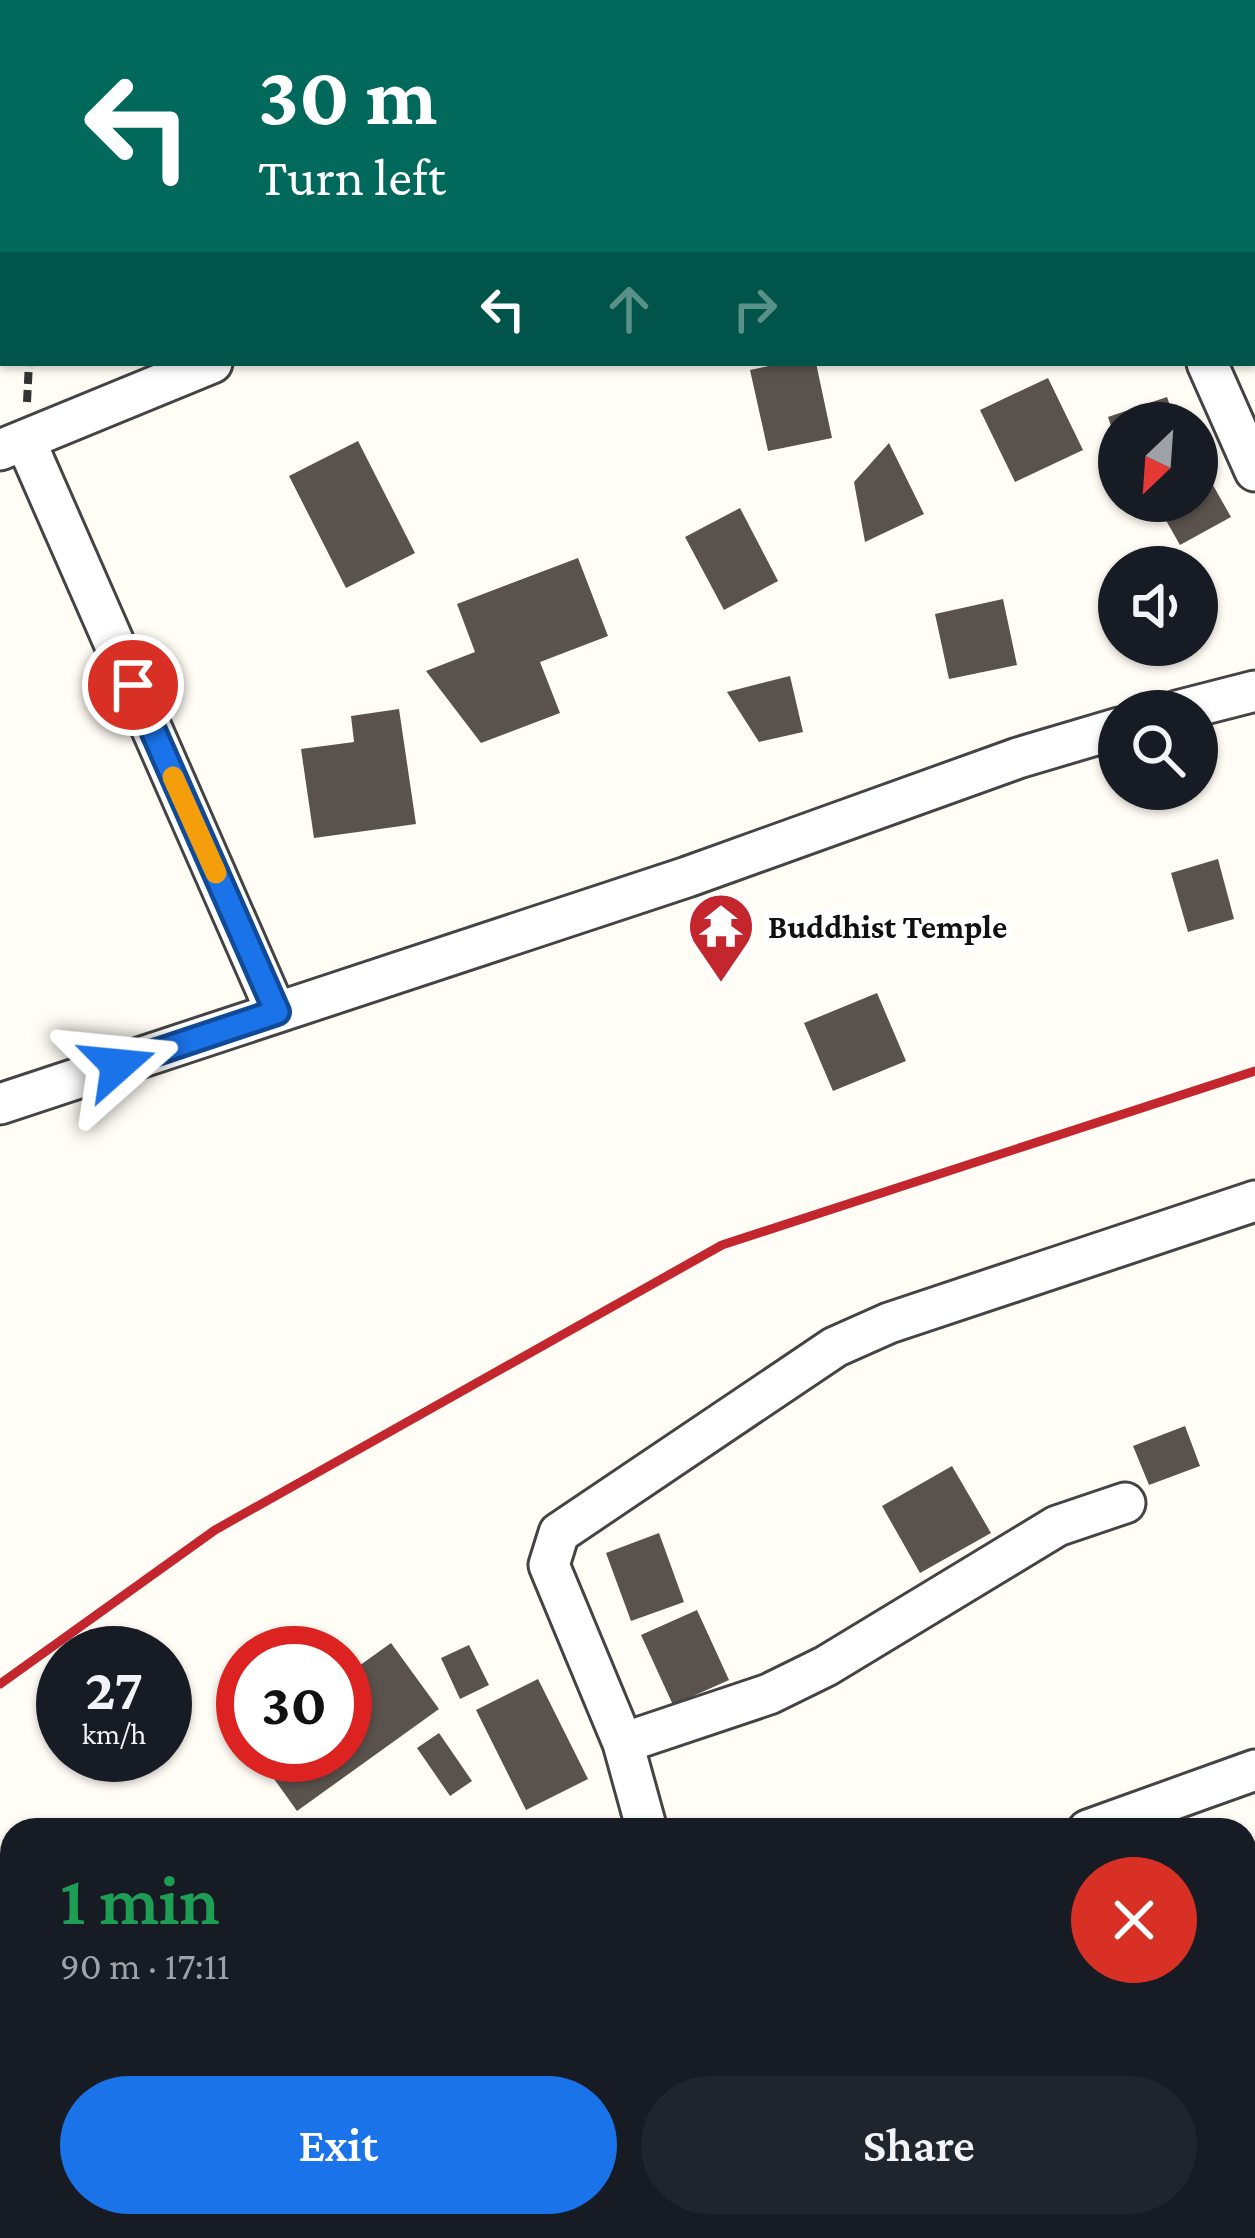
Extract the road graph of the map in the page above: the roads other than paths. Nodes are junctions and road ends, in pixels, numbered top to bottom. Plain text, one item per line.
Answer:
1 (205, 366) edge
2 (1209, 366) edge
3 (13, 445) edge
4 (1255, 471) edge
5 (1255, 691) edge
6 (1218, 700) edge
7 (1098, 734) edge
8 (277, 1012) junction
9 (0, 1104) edge
10 (1255, 1201) edge
11 (1125, 1503) dead end
12 (623, 1743) junction
13 (1255, 1770) edge
14 (644, 1818) edge
15 (1121, 1818) edge

1 - 3 street
2 - 4 street
3 - 8 street
5 - 6 street
7 - 8 street
8 - 9 street
10 - 12 street
11 - 12 street
12 - 14 street
13 - 15 street

